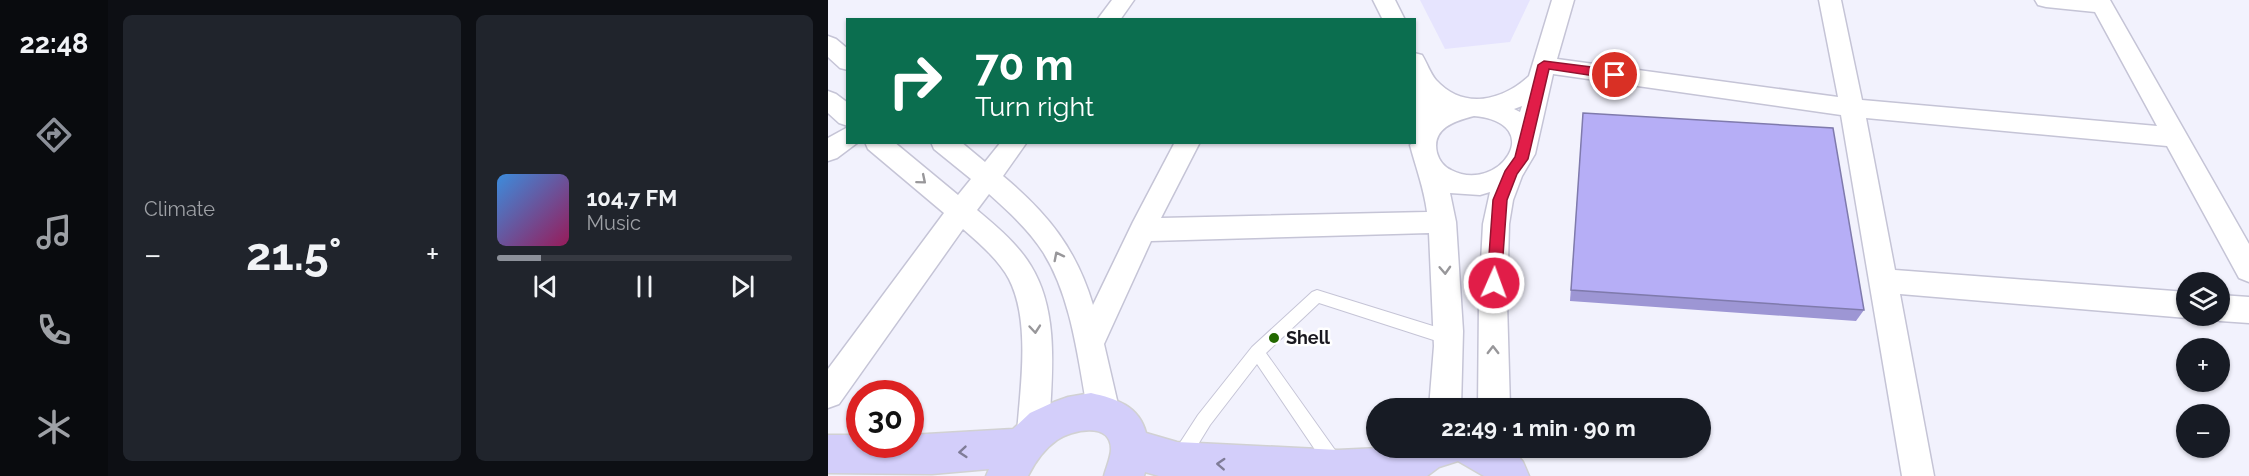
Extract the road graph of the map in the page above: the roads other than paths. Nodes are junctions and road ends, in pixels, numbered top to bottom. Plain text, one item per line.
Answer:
1 (1123, 0) edge
2 (1384, 0) edge
3 (1563, 0) edge
4 (1830, 0) edge
5 (2046, 0) edge
6 (2100, 3) edge
7 (1110, 18) edge
8 (1393, 18) edge
9 (828, 44) edge
10 (846, 60) edge
11 (1416, 65) edge
12 (1542, 73) junction
13 (1425, 83) junction
14 (828, 100) edge
15 (1475, 107) junction
16 (1852, 108) junction
17 (846, 115) edge
18 (1426, 132) junction
19 (2174, 137) junction
20 (846, 138) edge
21 (879, 144) edge
22 (945, 144) edge
23 (1014, 144) edge
24 (1187, 144) edge
25 (1525, 146) junction
26 (828, 151) edge
27 (1432, 171) junction
28 (1511, 171) junction
29 (987, 180) junction
30 (960, 212) junction
31 (1443, 222) junction
32 (1142, 230) junction
33 (2249, 270) edge
34 (1882, 281) junction
35 (2176, 304) edge
36 (2230, 309) edge
37 (2249, 310) edge
38 (1449, 338) junction
39 (1089, 344) junction
40 (1257, 352) junction
41 (828, 393) edge
42 (1447, 398) edge
43 (1494, 398) edge
44 (1104, 413) junction
45 (1020, 452) edge
46 (828, 454) edge
47 (1423, 458) edge
48 (1127, 462) edge
49 (1177, 462) junction
50 (1338, 470) junction
51 (1918, 476) edge

1 - 7 street
2 - 8 street
3 - 12 street
4 - 16 street
5 - 6 street
6 - 19 street
9 - 10 street
11 - 13 street
12 - 15 street
12 - 16 street
12 - 25 street
13 - 15 street
13 - 18 street
14 - 17 street
15 - 18 street
15 - 25 street
16 - 19 street
16 - 34 street
18 - 27 street
19 - 33 street
20 - 26 street
21 -> 30 street
22 - 29 street
23 - 29 street
24 - 32 street
25 - 28 street
27 - 28 street
27 - 31 street
43 -> 28 street
29 - 30 street
39 -> 29 street
30 - 41 street
30 -> 45 street
31 - 32 street
31 -> 38 street
32 - 39 street
34 - 35 street
34 - 51 street
36 - 37 street
38 - 40 lane
38 - 42 street
39 - 44 street
40 - 49 lane
40 - 50 lane
44 - 45 main road
44 - 48 main road
45 -> 46 main road
47 - 50 main road
48 - 49 main road
50 -> 49 main road

